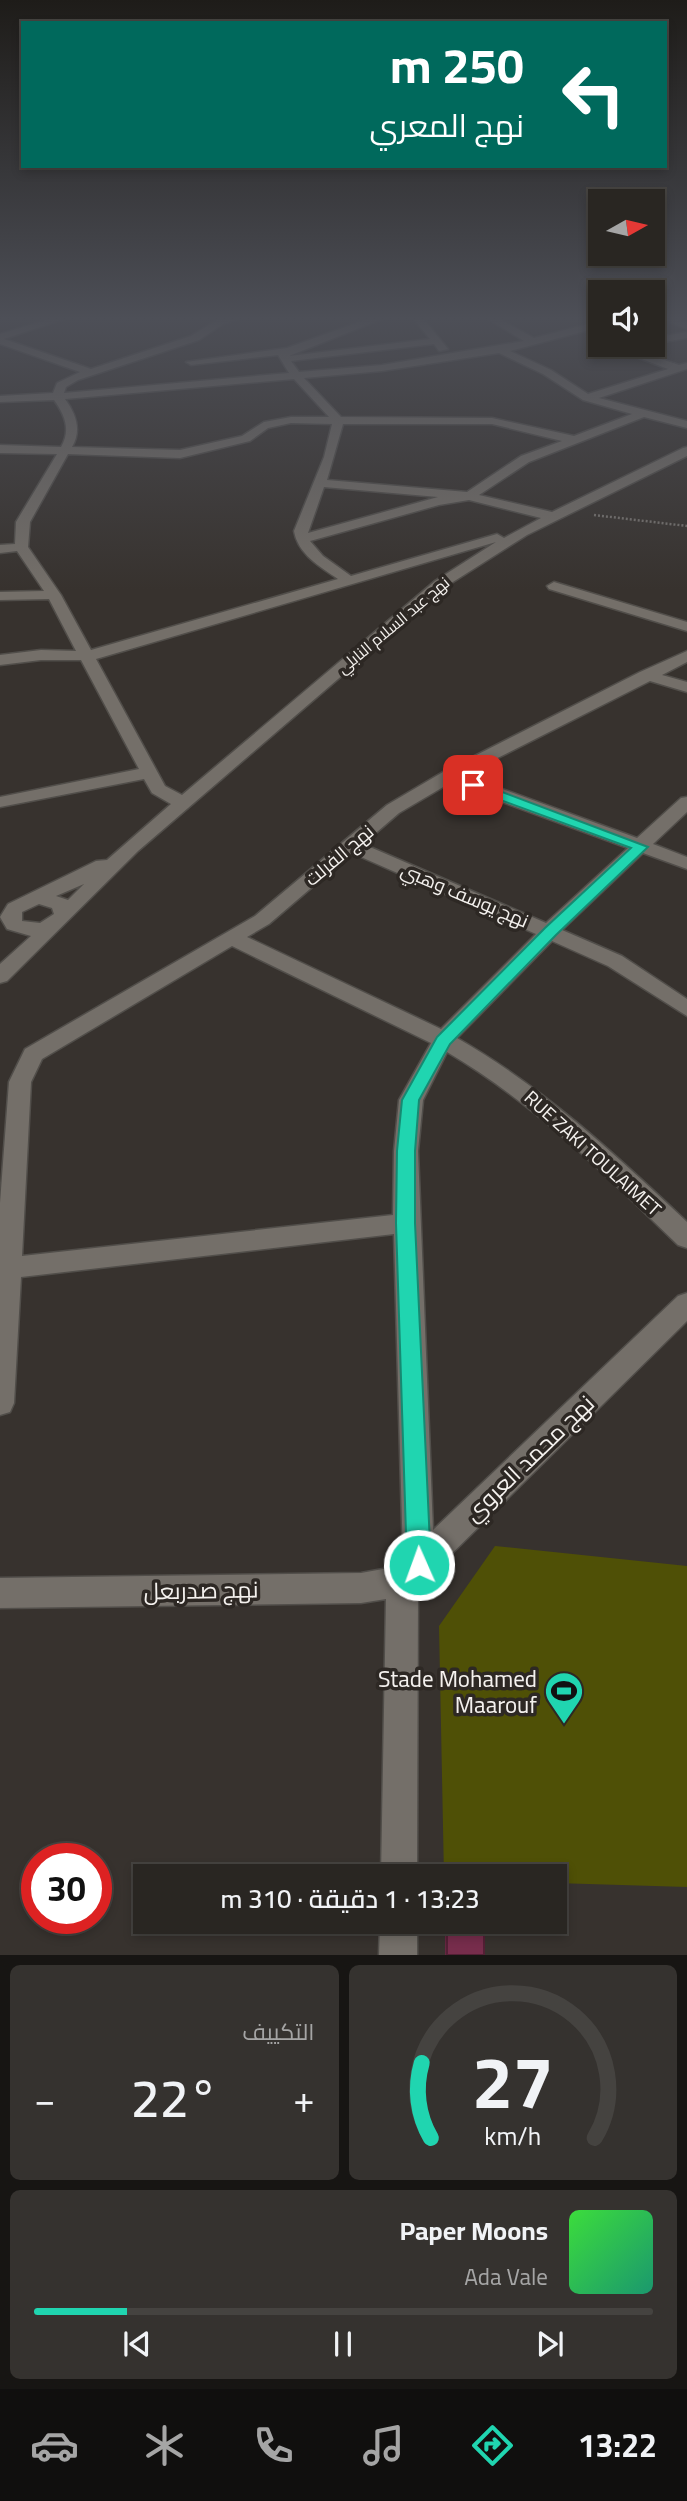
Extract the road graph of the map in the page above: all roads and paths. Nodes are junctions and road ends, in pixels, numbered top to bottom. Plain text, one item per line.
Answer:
1 (66, 408) edge
2 (331, 408) edge
3 (625, 408) edge
4 (643, 413) junction
5 (338, 422) junction
6 (687, 425) edge
7 (571, 439) junction
8 (0, 449) edge
9 (65, 450) junction
10 (687, 452) edge
11 (320, 483) junction
12 (469, 496) junction
13 (558, 514) junction
14 (687, 526) edge
15 (522, 532) junction
16 (301, 539) junction
17 (21, 547) junction
18 (0, 549) edge
19 (348, 580) junction
20 (554, 586) dead end
21 (54, 595) junction
22 (0, 596) edge
23 (687, 627) edge
24 (88, 656) junction
25 (687, 656) edge
26 (0, 660) edge
27 (646, 675) junction
28 (687, 687) edge
29 (150, 772) junction
30 (449, 776) junction
31 (0, 802) edge
32 (687, 802) edge
33 (183, 803) junction
34 (350, 845) junction
35 (131, 847) junction
36 (640, 847) junction
37 (687, 863) edge
38 (28, 900) junction
39 (7, 919) edge
40 (59, 921) junction
41 (550, 931) junction
42 (234, 939) junction
43 (3, 973) edge
44 (687, 1009) edge
45 (443, 1041) junction
46 (406, 1223) junction
47 (687, 1238) edge
48 (10, 1268) junction
49 (687, 1304) edge
50 (0, 1403) edge
51 (410, 1573) junction
52 (0, 1593) edge
53 (399, 1864) edge
54 (399, 1934) edge
55 (398, 1955) edge

1 - 9 street
2 - 5 street
3 - 4 street
4 - 6 street
4 - 7 street
5 - 7 street
5 - 9 street
5 - 11 street
7 - 12 street
8 - 9 street
9 - 17 street
10 - 13 street, نهج عبد السلام النابلي
11 - 12 street
11 - 16 street
12 - 13 street
12 - 16 street
13 - 14 path
13 - 15 street, نهج عبد السلام النابلي
15 - 19 street
15 - 33 street, نهج عبد السلام النابلي
16 - 19 street
17 - 18 street
17 - 21 street
19 - 24 street
20 - 23 street
21 - 22 street
21 - 24 street
24 - 26 street
24 - 29 street
25 - 27 street, نهج الفرلت
27 - 28 street
27 - 30 street, نهج الفرلت
29 - 31 street
29 - 33 street
30 - 34 street, نهج الفرلت
30 - 36 street
32 - 36 street
33 - 35 street, نهج عبد السلام النابلي
34 - 41 street, نهج يوسف وهبي
34 - 42 street, نهج الفرلت
35 - 38 street, نهج عبد السلام النابلي
35 - 40 street, نهج عبد السلام النابلي
36 - 37 street
36 - 41 street
38 - 39 street
38 - 40 street
39 - 40 street
39 - 43 street, نهج عبد السلام النابلي
40 - 43 street, نهج عبد السلام النابلي
41 - 44 street, نهج يوسف وهبي
41 - 45 street
42 - 45 street, RUE ZAKI TOULAIMET
42 - 48 street, نهج الفرلت
45 - 46 street
45 - 47 street, RUE ZAKI TOULAIMET
46 - 48 street
46 - 51 street
48 - 50 street, نهج الفرلت
49 - 51 street, نهج محمد العروي
51 - 52 street, نهج صدربعل
51 - 53 street
54 - 55 street

